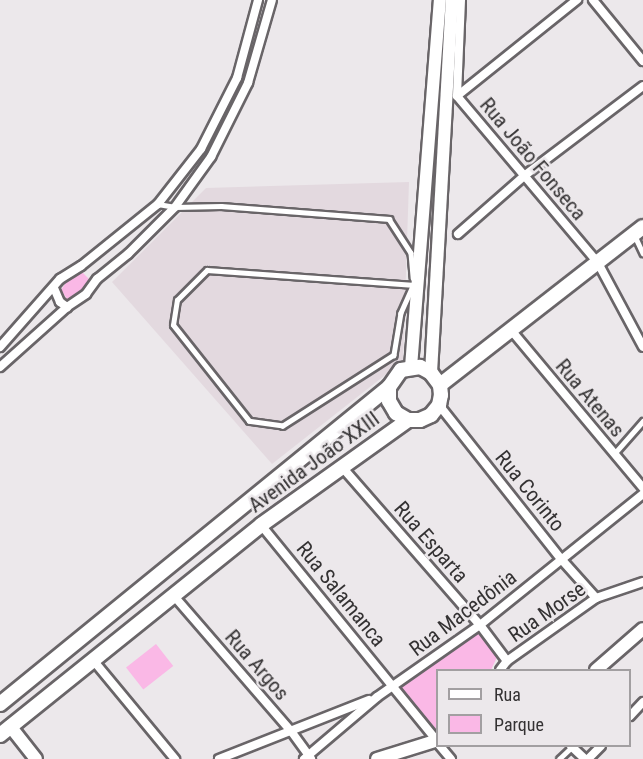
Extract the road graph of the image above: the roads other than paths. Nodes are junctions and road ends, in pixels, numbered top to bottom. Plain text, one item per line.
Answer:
1 (258, 0) edge
2 (272, 0) edge
3 (440, 0) edge
4 (452, 0) edge
5 (461, 0) edge
6 (577, 0) edge
7 (593, 0) edge
8 (643, 61) edge
9 (237, 78) junction
10 (248, 83) junction
11 (643, 86) edge
12 (457, 96) junction
13 (524, 176) junction
14 (158, 204) junction
15 (176, 207) junction
16 (639, 230) edge
17 (458, 234) dead end
18 (643, 253) edge
19 (598, 263) junction
20 (81, 266) junction
21 (97, 279) junction
22 (414, 285) junction
23 (54, 288) junction
24 (67, 307) junction
25 (511, 330) junction
26 (0, 347) edge
27 (643, 347) edge
28 (0, 367) edge
29 (411, 367) junction
30 (431, 373) junction
31 (440, 385) junction
32 (388, 387) junction
33 (439, 405) junction
34 (408, 420) junction
35 (643, 421) edge
36 (614, 454) junction
37 (342, 467) junction
38 (643, 488) edge
39 (643, 495) edge
40 (261, 525) junction
41 (562, 560) junction
42 (643, 582) edge
43 (174, 596) junction
44 (596, 598) junction
45 (480, 625) junction
46 (643, 630) edge
47 (93, 660) junction
48 (507, 661) junction
49 (501, 669) edge
50 (597, 669) edge
51 (393, 688) junction
52 (377, 698) junction
53 (643, 702) edge
54 (0, 704) edge
55 (631, 715) edge
56 (5, 731) edge
57 (291, 731) junction
58 (436, 740) edge
59 (436, 743) edge
60 (442, 747) edge
61 (570, 747) edge
62 (572, 747) edge
63 (600, 747) edge
64 (308, 758) edge
65 (36, 759) edge
66 (175, 759) edge
67 (219, 759) edge
68 (377, 759) edge
69 (451, 759) edge
70 (559, 759) edge
71 (587, 759) edge

1 - 9 street
2 - 10 street
3 - 29 street
4 - 30 street
5 - 12 street, Rua João Fonseca
6 - 12 street
7 - 8 street
9 - 10 street
9 - 14 street
10 - 15 street
11 - 13 street
12 - 13 street, Rua João Fonseca
13 - 17 street
13 - 19 street, Rua João Fonseca
14 - 15 lane
14 - 20 street
15 - 21 street
15 - 22 lane
16 - 18 lane
16 - 19 main road
19 - 25 main road
19 - 27 street, Rua João Fonseca
20 - 21 street
20 - 23 street
21 - 24 street
22 - 22 lane
23 - 24 street
23 - 26 street
24 - 28 street
25 - 31 main road
25 - 36 street, Rua Atenas
29 - 30 main road
29 - 32 main road
30 - 31 main road
31 - 33 main road
32 - 34 main road
32 - 54 main road, Avenida João XXIII
33 - 34 main road, Avenida João XXIII
33 - 41 street, Rua Corinto
34 - 37 main road, Avenida João XXIII
35 - 36 lane
36 - 38 street, Rua Atenas
37 - 40 main road, Avenida João XXIII
37 - 45 street, Rua Esparta
39 - 41 street, Rua Macedônia
40 - 43 main road, Avenida João XXIII
40 - 51 street, Rua Salamanca
41 - 44 street, Rua Corinto
41 - 45 street, Rua Macedônia
42 - 44 street, Rua Morse
43 - 47 main road, Avenida João XXIII
43 - 57 street, Rua Argos
44 - 48 street, Rua Morse
45 - 48 street, Rua Esparta
45 - 51 street, Rua Macedônia
46 - 50 street
47 - 56 main road, Avenida João XXIII
47 - 66 street
48 - 49 street
51 - 52 street, Rua Macedônia
51 - 58 street, Rua Salamanca
52 - 57 street
52 - 64 street, Rua Macedônia
53 - 55 street
56 - 65 street
57 - 64 street, Rua Argos
57 - 67 street
59 - 68 street
60 - 69 street, Rua Salamanca
61 - 70 lane
62 - 71 street
63 - 71 street

